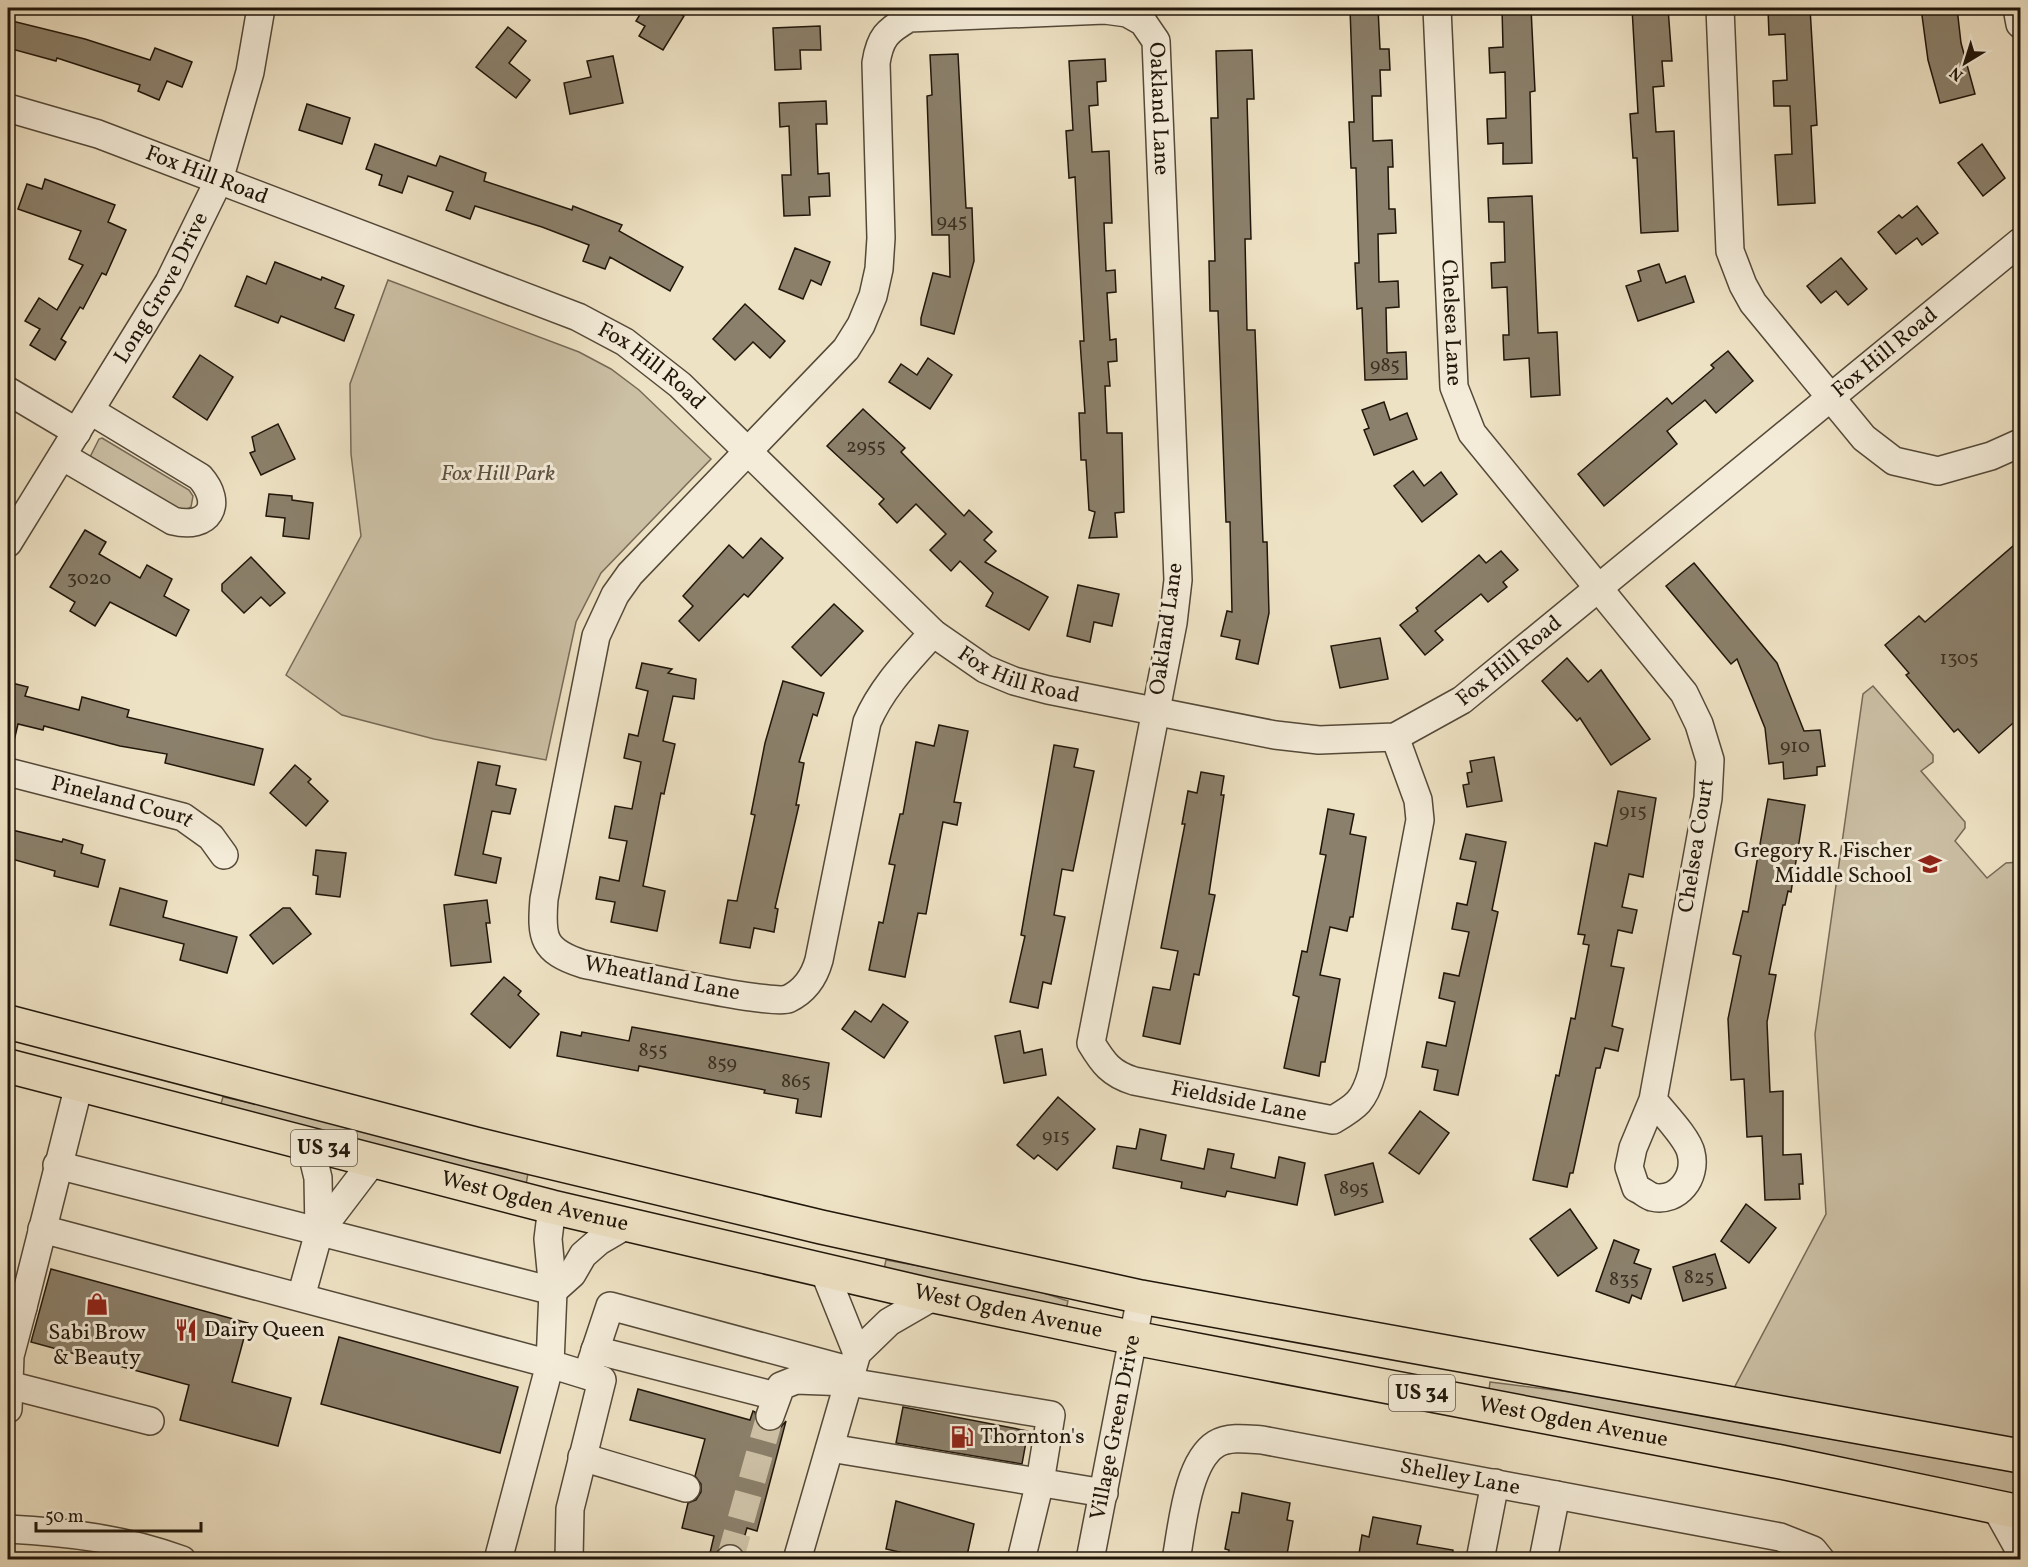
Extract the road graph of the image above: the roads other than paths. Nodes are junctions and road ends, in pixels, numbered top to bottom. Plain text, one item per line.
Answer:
1 (261, 8) edge
2 (1437, 8) edge
3 (1720, 8) edge
4 (2017, 8) edge
5 (2020, 24) edge
6 (8, 108) edge
7 (219, 180) junction
8 (2020, 242) edge
9 (8, 391) edge
10 (1831, 398) junction
11 (84, 422) junction
12 (2020, 443) edge
13 (748, 451) junction
14 (62, 456) junction
15 (8, 543) edge
16 (1599, 589) junction
17 (933, 633) junction
18 (1155, 711) junction
19 (1395, 737) junction
20 (8, 772) edge
21 (224, 855) dead end
22 (8, 1022) edge
23 (8, 1066) edge
24 (79, 1085) junction
25 (1653, 1100) dead end
26 (310, 1145) junction
27 (373, 1161) junction
28 (57, 1165) junction
29 (578, 1169) junction
30 (552, 1207) junction
31 (628, 1224) junction
32 (42, 1228) junction
33 (319, 1232) junction
34 (824, 1271) junction
35 (553, 1290) junction
36 (934, 1296) junction
37 (301, 1297) junction
38 (1141, 1297) junction
39 (15, 1305) edge
40 (1134, 1338) junction
41 (595, 1350) junction
42 (550, 1364) junction
43 (853, 1368) junction
44 (587, 1375) junction
45 (8, 1397) edge
46 (150, 1421) dead end
47 (830, 1448) junction
48 (2020, 1456) edge
49 (582, 1458) junction
50 (1040, 1482) junction
51 (1495, 1483) junction
52 (686, 1488) dead end
53 (1104, 1493) junction
54 (1556, 1495) junction
55 (2008, 1510) edge
56 (8, 1529) edge
57 (2020, 1551) edge
58 (182, 1560) edge
59 (498, 1560) edge
60 (569, 1560) edge
61 (797, 1560) edge
62 (1021, 1560) edge
63 (1090, 1560) edge
64 (1176, 1560) edge
65 (1480, 1560) edge
66 (1543, 1560) edge
67 (1821, 1560) edge

1 - 7 street, Long Grove Drive
2 - 16 street, Chelsea Lane
3 - 10 street
4 - 5 street
6 - 7 street, Fox Hill Road
7 - 11 street, Long Grove Drive
7 - 13 street, Fox Hill Road
8 - 10 street, Fox Hill Road
9 - 11 street
10 - 12 street
10 - 16 street, Fox Hill Road
11 - 14 street, Long Grove Drive
11 - 14 street
13 - 17 street, Fox Hill Road
13 - 17 street, Wheatland Lane
13 - 18 street, Oakland Lane
14 - 15 street, Long Grove Drive
16 - 19 street, Fox Hill Road
16 - 25 street, Chelsea Court
17 - 18 street, Fox Hill Road
18 - 19 street, Fox Hill Road
18 - 19 street, Fieldside Lane
20 - 21 street, Pineland Court
22 - 29 main road, West Ogden Avenue / US 34
23 - 24 main road, West Ogden Avenue / US 34
24 - 26 main road, West Ogden Avenue / US 34
24 - 28 street
26 - 27 main road, West Ogden Avenue / US 34
26 - 33 street
27 - 30 main road, West Ogden Avenue / US 34
27 - 33 street
28 - 32 street
28 - 33 street
29 - 30 main road
29 - 38 main road, West Ogden Avenue / US 34
30 - 31 main road, West Ogden Avenue / US 34
30 - 35 street
31 - 34 main road, West Ogden Avenue / US 34
31 - 35 street
32 - 37 street
32 - 39 street
33 - 35 street
33 - 37 street
34 - 36 main road, West Ogden Avenue / US 34
34 - 43 street
35 - 42 street
36 - 40 main road, West Ogden Avenue / US 34
36 - 43 street
37 - 42 street
38 - 40 street, Village Green Drive
38 - 48 main road, West Ogden Avenue / US 34
39 - 45 street
40 - 53 street, Village Green Drive
40 - 55 main road, West Ogden Avenue / US 34
41 - 43 street
41 - 43 street
41 - 44 street
42 - 44 street
42 - 59 street
43 - 47 street
43 - 50 street
44 - 49 street
45 - 46 street
47 - 50 street
47 - 61 street
49 - 52 street
49 - 60 street
50 - 53 street
50 - 62 street
51 - 54 street, Shelley Lane
51 - 64 street, Shelley Lane
51 - 65 street
53 - 63 street, Village Green Drive
54 - 66 street
54 - 67 street, Shelley Lane
55 - 57 street
56 - 58 street

